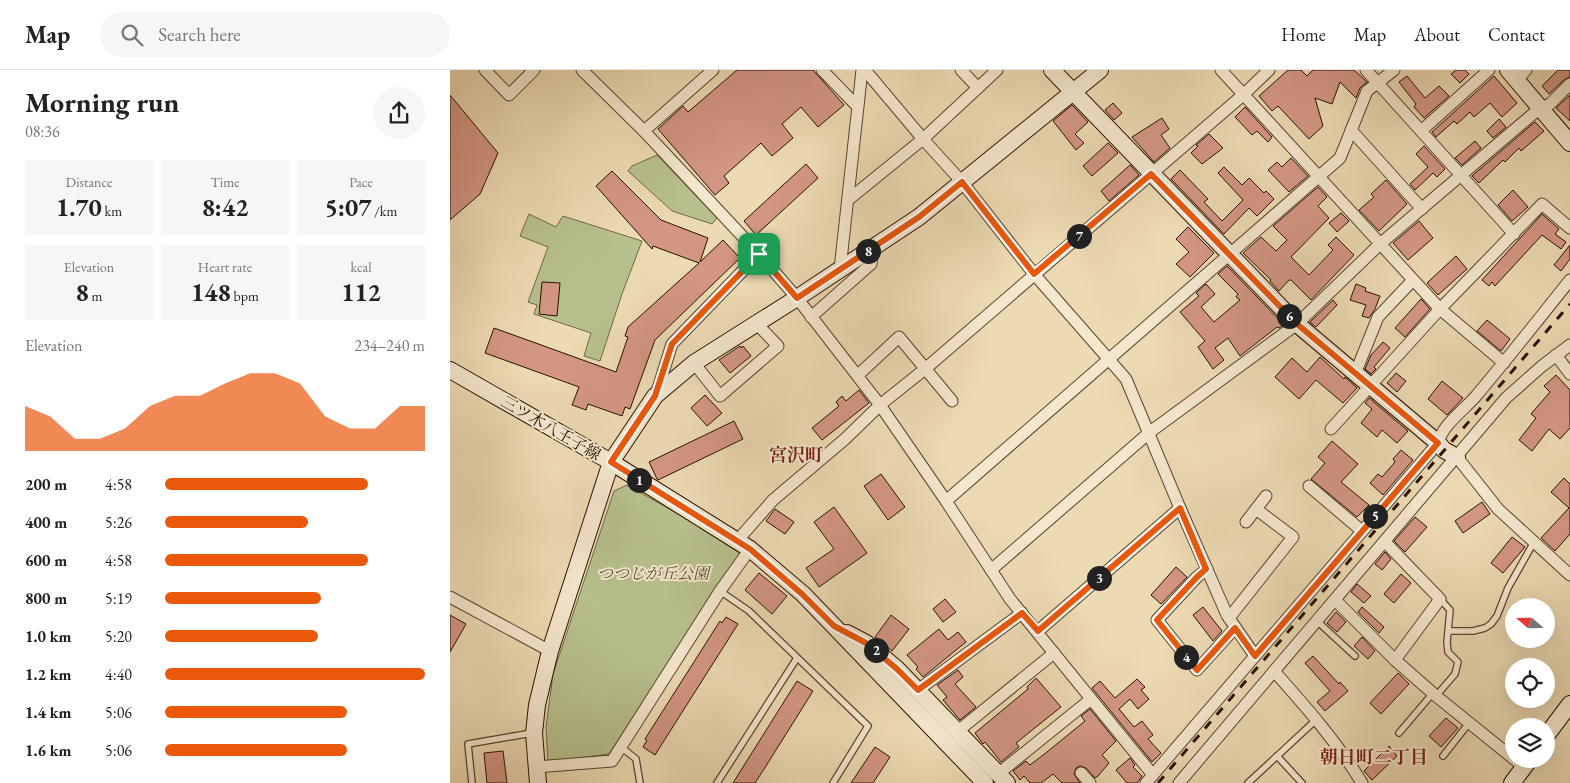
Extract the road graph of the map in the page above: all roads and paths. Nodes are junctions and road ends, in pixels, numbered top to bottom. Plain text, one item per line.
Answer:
1 (485, 70) edge
2 (534, 70) edge
3 (582, 70) edge
4 (822, 70) edge
5 (864, 70) edge
6 (961, 70) edge
7 (997, 70) edge
8 (1052, 70) edge
9 (1100, 70) edge
10 (1220, 70) edge
11 (1269, 70) edge
12 (1366, 70) edge
13 (1394, 70) edge
14 (1489, 70) edge
15 (707, 72) edge
16 (1517, 73) edge
17 (1378, 84) junction
18 (1570, 84) edge
19 (978, 88) junction
20 (1072, 92) junction
21 (1243, 95) junction
22 (857, 106) junction
23 (1540, 108) junction
24 (1351, 130) junction
25 (644, 131) junction
26 (1421, 131) junction
27 (922, 139) junction
28 (1570, 143) edge
29 (1151, 174) junction
30 (1462, 176) junction
31 (1319, 177) junction
32 (962, 182) junction
33 (848, 200) junction
34 (1422, 209) junction
35 (1570, 228) edge
36 (1514, 234) junction
37 (1380, 244) junction
38 (874, 247) junction
39 (759, 254) junction
40 (1230, 255) junction
41 (840, 269) junction
42 (1034, 274) junction
43 (1413, 280) junction
44 (1570, 280) edge
45 (797, 298) junction
46 (1440, 309) junction
47 (812, 318) junction
48 (758, 324) junction
49 (1297, 324) junction
50 (1570, 344) edge
51 (1556, 355) junction
52 (1109, 360) junction
53 (694, 363) junction
54 (1504, 363) junction
55 (925, 369) junction
56 (450, 370) edge
57 (1355, 374) junction
58 (1570, 374) edge
59 (858, 375) junction
60 (1371, 386) junction
61 (655, 396) junction
62 (952, 401) dead end
63 (880, 405) junction
64 (1331, 429) dead end
65 (1150, 432) junction
66 (1438, 443) junction
67 (1457, 457) junction
68 (611, 462) junction
69 (1309, 486) dead end
70 (1266, 496) dead end
71 (946, 501) junction
72 (1180, 508) junction
73 (1256, 509) junction
74 (1246, 522) dead end
75 (1362, 531) junction
76 (1385, 542) junction
77 (1534, 542) junction
78 (743, 545) junction
79 (1206, 569) junction
80 (991, 570) junction
81 (1570, 575) edge
82 (720, 591) junction
83 (450, 597) edge
84 (1440, 599) junction
85 (1335, 600) junction
86 (1022, 613) junction
87 (1229, 618) junction
88 (1317, 621) junction
89 (834, 626) junction
90 (1235, 628) junction
91 (1038, 631) junction
92 (1449, 631) junction
93 (550, 651) junction
94 (1054, 653) junction
95 (1255, 656) junction
96 (1355, 656) dead end
97 (798, 658) junction
98 (1395, 660) junction
99 (887, 671) junction
100 (1274, 671) junction
101 (918, 690) junction
102 (1435, 695) junction
103 (1091, 699) junction
104 (1570, 704) edge
105 (1317, 718) junction
106 (1469, 723) junction
107 (1555, 724) edge
108 (958, 732) junction
109 (534, 733) junction
110 (1399, 733) dead end
111 (621, 747) junction
112 (1277, 756) junction
113 (1443, 756) dead end
114 (1081, 773) dead end
115 (1520, 774) edge
116 (537, 775) edge
117 (1150, 779) edge
118 (997, 780) edge
119 (472, 783) edge
120 (640, 783) edge
121 (717, 783) edge
122 (832, 783) edge
123 (972, 783) edge
124 (1090, 783) edge
125 (1179, 783) edge
126 (1248, 783) edge
127 (1302, 783) edge
128 (1362, 783) edge

1 - 2 street
3 - 25 street
4 - 22 street
5 - 22 street
5 - 27 street
6 - 19 street
7 - 19 street
8 - 20 street
9 - 20 street
10 - 21 street
11 - 21 street
12 - 17 street
13 - 17 street
14 - 26 street
15 - 25 street
16 - 23 street
17 - 24 street
17 - 26 street
18 - 23 street
19 - 27 street
20 - 29 street
20 - 32 street
21 - 29 street
21 - 31 street
22 - 33 street
23 - 28 street
23 - 30 street
24 - 31 street
24 - 34 street
25 - 39 street
26 - 30 street
27 - 32 street
27 - 33 street
29 - 40 street
29 - 42 street
30 - 34 street
30 - 36 street
31 - 37 street
31 - 40 street
32 - 38 street
32 - 42 street
33 - 41 street
34 - 37 street
35 - 36 street
36 - 46 street
37 - 43 street
37 - 49 street
38 - 41 street
38 - 47 street
39 - 45 street
39 - 61 street
40 - 49 street
40 - 52 street
41 - 45 street
42 - 52 street
42 - 55 street
43 - 46 street
43 - 57 street
44 - 54 street
45 - 47 street
45 - 48 street
46 - 54 street
46 - 60 street
47 - 59 street
48 - 53 street
48 - 53 street
49 - 57 street
49 - 65 street
50 - 51 street
51 - 58 street
51 - 67 street
52 - 65 street
52 - 71 street
53 - 61 street
54 - 66 street
55 - 59 street
55 - 62 street
55 - 63 street
56 - 68 street, 三ツ木八王子線
57 - 60 street
59 - 63 street
60 - 64 street
60 - 66 street
61 - 68 street
63 - 71 street
63 - 78 street
65 - 72 street
65 - 80 street
66 - 67 street
66 - 75 street
67 - 76 street
67 - 77 street
68 - 78 street, 三ツ木八王子線
68 - 93 street
69 - 75 street
70 - 73 street
71 - 80 street
72 - 79 street
72 - 91 street
73 - 74 street
73 - 87 street
75 - 95 street
76 - 84 street
76 - 85 street
77 - 81 street
77 - 92 lane
78 - 82 street
78 - 89 street, 三ツ木八王子線
79 - 87 street
79 - 90 street
80 - 86 street
82 - 97 lane
82 - 111 street
83 - 93 street
84 - 92 lane
84 - 98 street
85 - 88 street
85 - 98 street
86 - 91 street
86 - 101 street
87 - 90 street
88 - 96 lane
88 - 100 street
89 - 99 street
89 - 123 street
90 - 95 street
91 - 94 street
92 - 102 lane
93 - 109 street
94 - 103 street
94 - 108 street
95 - 117 street
97 - 121 lane
97 - 122 lane
98 - 102 street
99 - 101 street
99 - 118 street
100 - 105 street
100 - 125 street
101 - 108 street
102 - 106 street
102 - 110 lane
103 - 117 street
103 - 118 street
104 - 107 street
105 - 112 lane
105 - 128 street
106 - 113 lane
106 - 115 street
108 - 118 street
109 - 116 street
109 - 119 lane
111 - 116 street
111 - 120 lane
112 - 126 lane
112 - 127 lane
114 - 124 street

